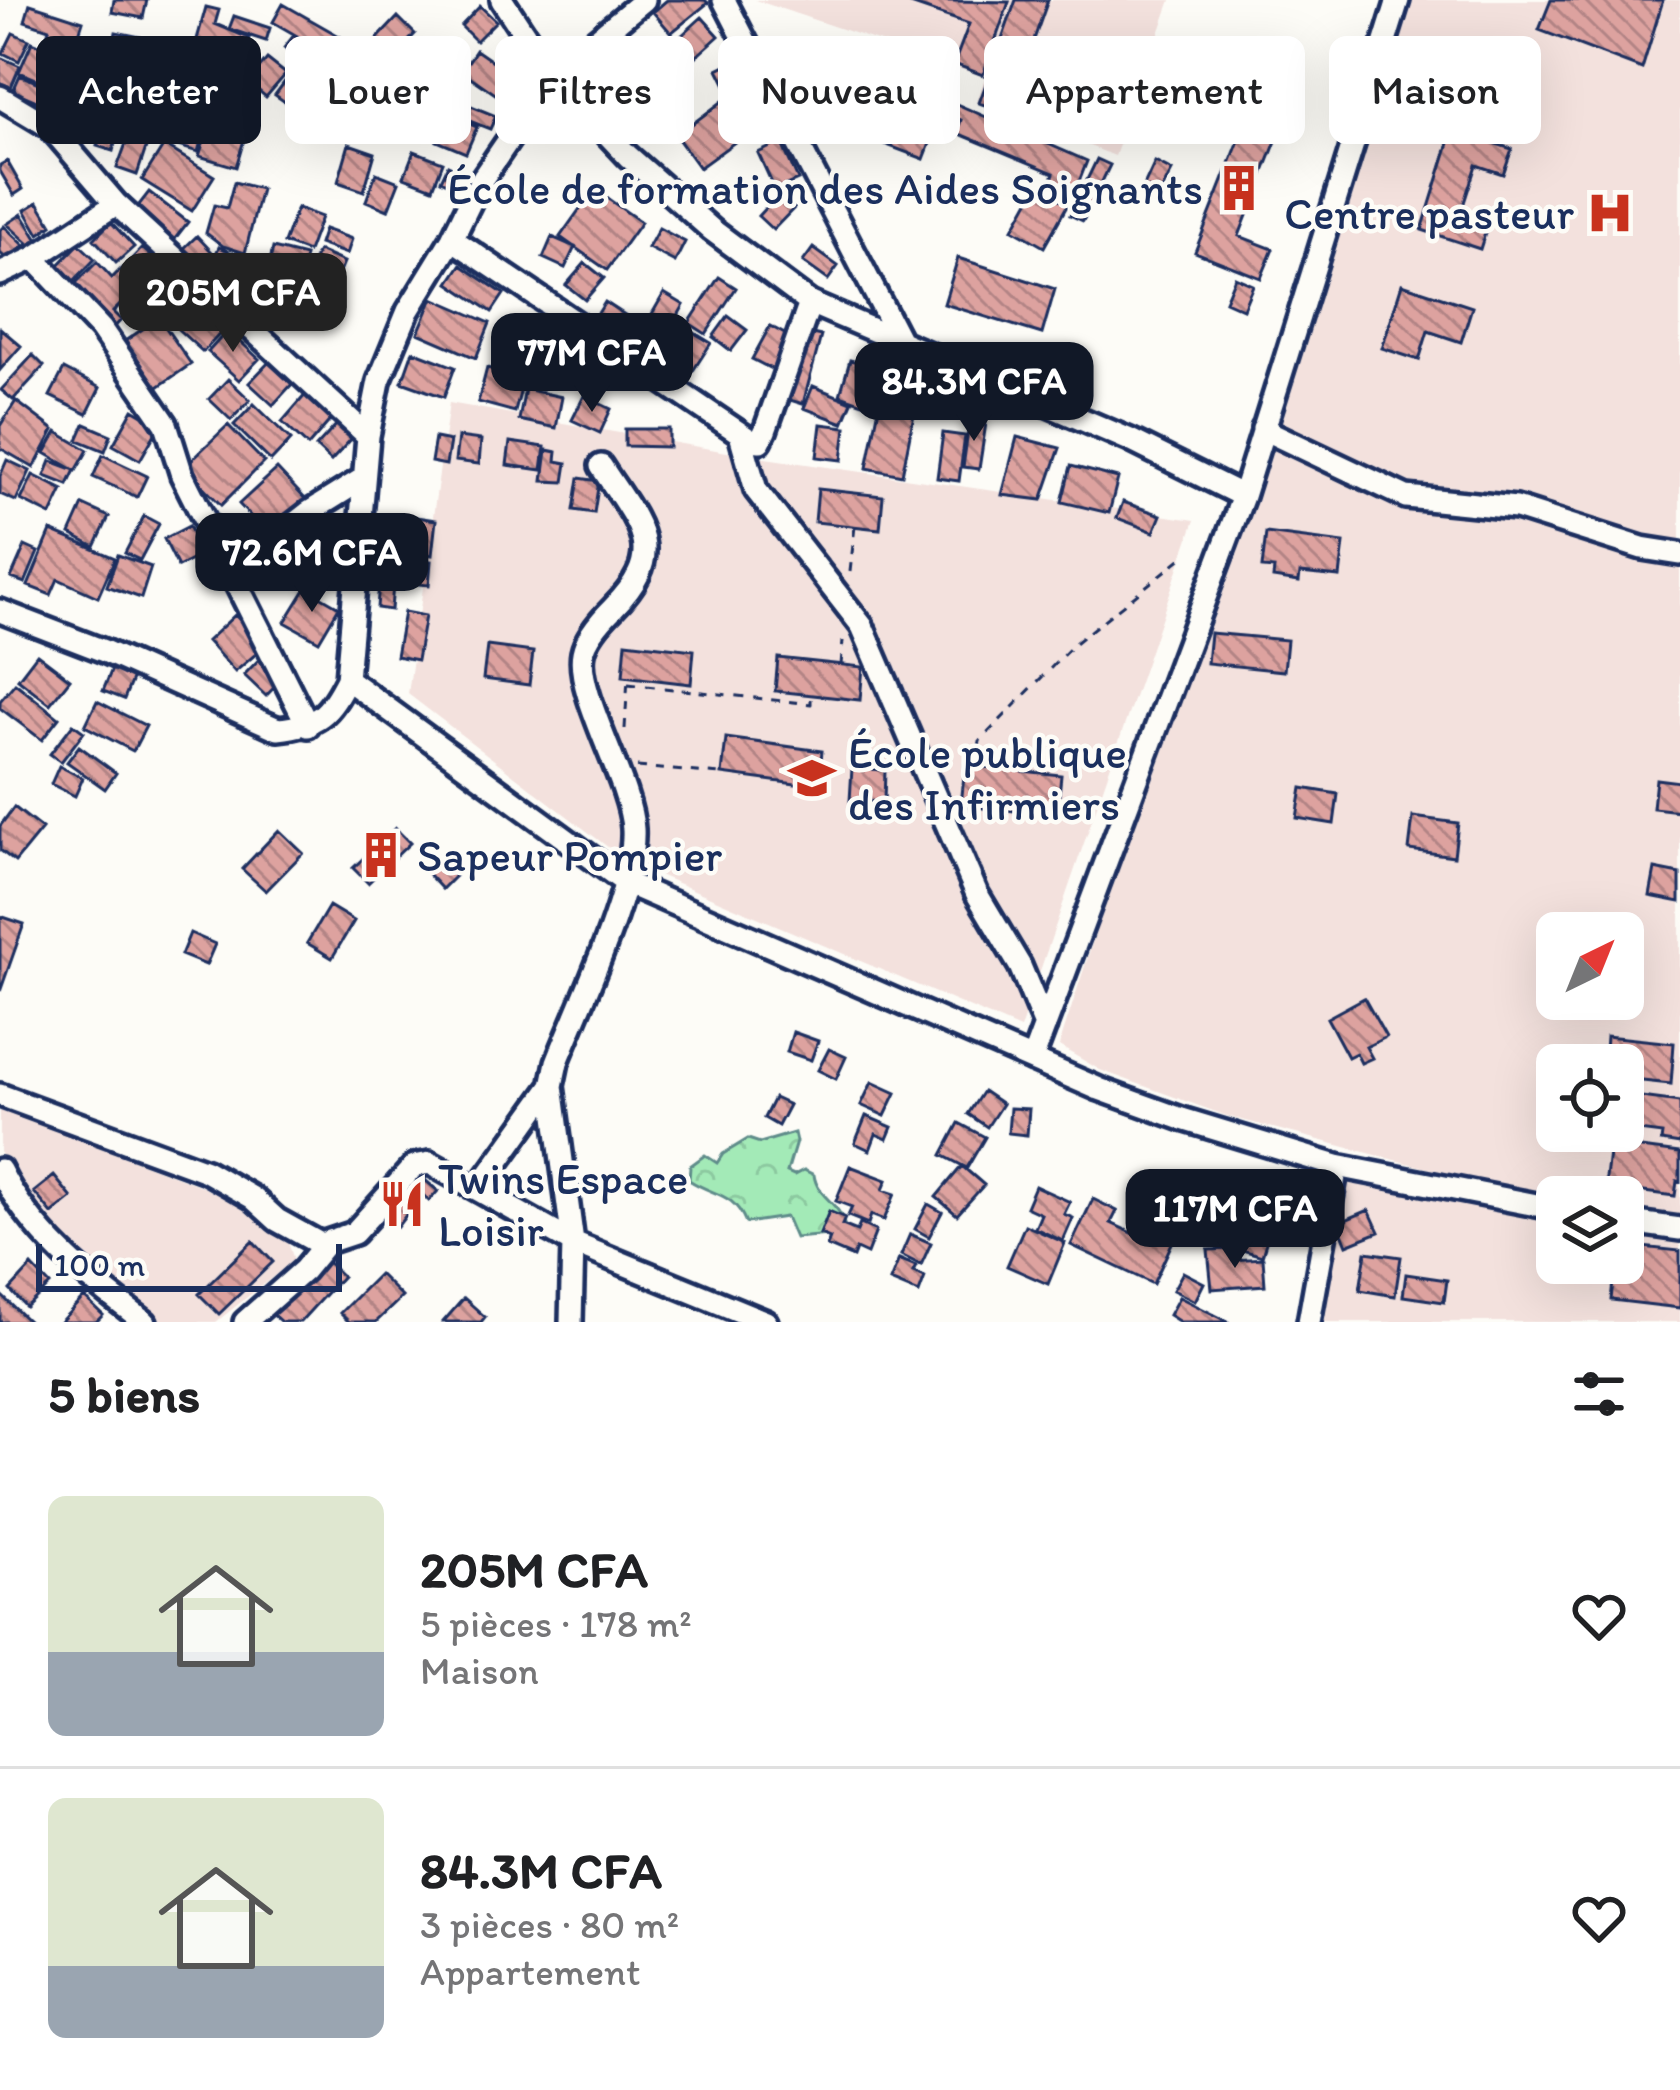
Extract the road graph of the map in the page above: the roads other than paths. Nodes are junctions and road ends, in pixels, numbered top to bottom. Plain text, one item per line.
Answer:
1 (502, 0) edge
2 (644, 0) edge
3 (724, 0) edge
4 (1398, 0) edge
5 (526, 36) edge
6 (600, 36) edge
7 (0, 97) edge
8 (506, 144) edge
9 (617, 144) edge
10 (116, 204) junction
11 (452, 239) junction
12 (34, 258) junction
13 (0, 274) edge
14 (810, 303) junction
15 (899, 341) junction
16 (1263, 429) junction
17 (740, 434) junction
18 (368, 436) junction
19 (601, 466) dead end
20 (364, 478) junction
21 (1243, 496) junction
22 (1680, 554) edge
23 (230, 574) junction
24 (0, 611) edge
25 (347, 679) junction
26 (308, 726) junction
27 (626, 883) junction
28 (1045, 1026) junction
29 (1031, 1060) junction
30 (552, 1086) junction
31 (0, 1095) edge
32 (1336, 1166) junction
33 (0, 1170) edge
34 (479, 1189) junction
35 (1536, 1205) edge
36 (1644, 1224) edge
37 (1680, 1229) edge
38 (573, 1243) junction
39 (324, 1246) junction
40 (120, 1315) edge
41 (145, 1322) edge
42 (245, 1322) edge
43 (571, 1322) edge
44 (766, 1322) edge
45 (1309, 1322) edge

1 - 5 street
2 - 6 street
3 - 15 street
4 - 16 street
7 - 10 street
8 - 11 street
9 - 14 street
10 - 12 street
10 - 18 street
11 - 17 street
11 - 18 street
12 - 13 street
12 - 23 street
14 - 15 street
14 - 17 street
15 - 21 street
16 - 21 street
16 - 22 street
17 - 28 street
18 - 20 street
19 - 27 street
20 - 23 street
20 - 25 street
21 - 28 street
23 - 26 street
24 - 26 street
25 - 26 street
25 - 27 street
27 - 29 street
27 - 30 street
28 - 29 street
29 - 32 street
30 - 34 street
30 - 38 street
31 - 39 street
32 - 35 street
32 - 45 street
33 - 40 street
34 - 38 street
34 - 39 street
36 - 37 street
38 - 43 street
38 - 44 street
39 - 42 street
40 - 41 street

